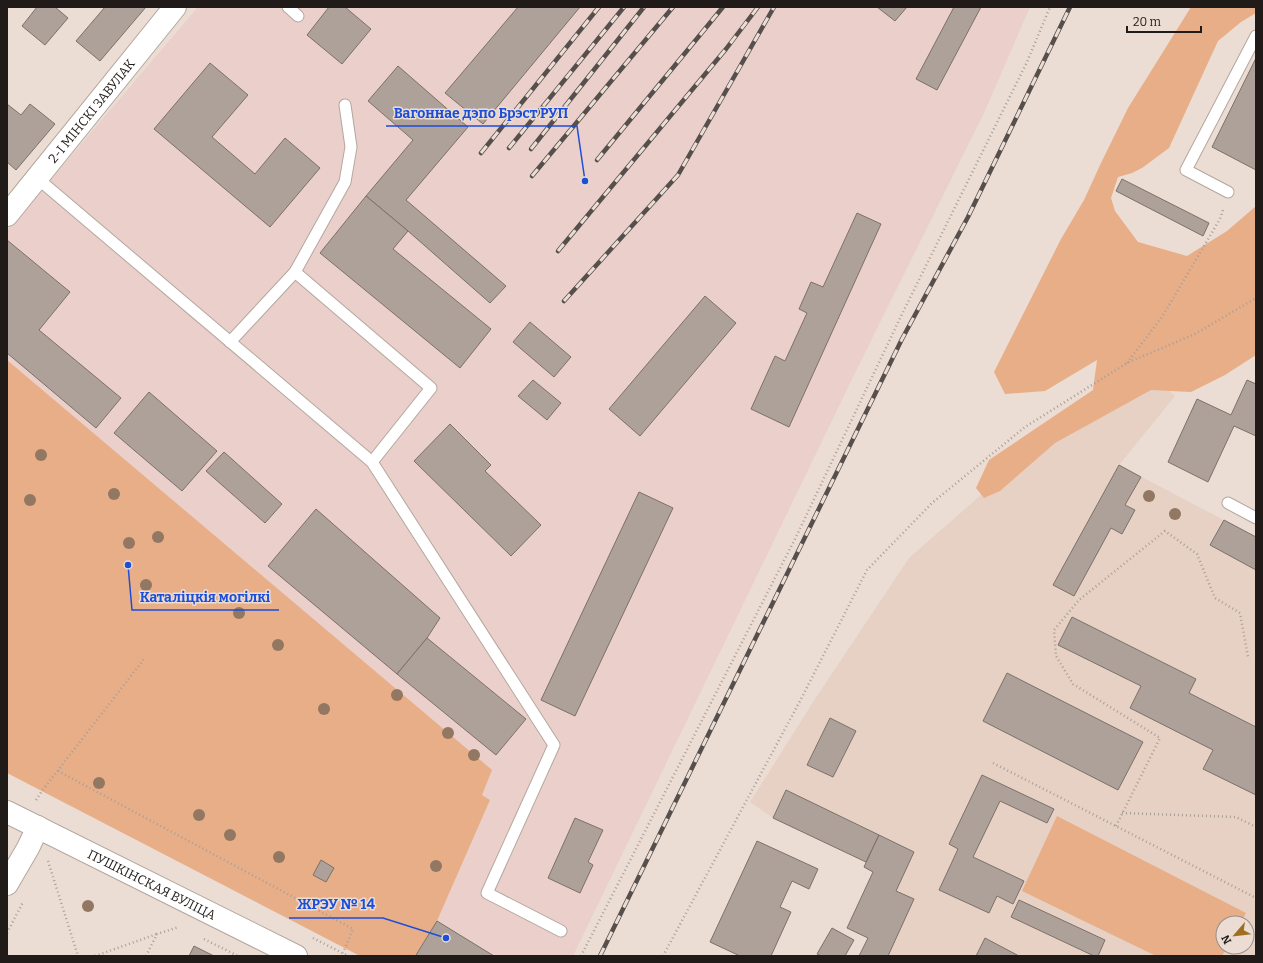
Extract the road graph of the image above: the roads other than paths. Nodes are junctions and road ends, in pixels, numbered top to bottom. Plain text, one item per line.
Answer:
1 (176, 7) edge
2 (288, 7) edge
3 (298, 16) dead end
4 (1256, 36) edge
5 (345, 105) dead end
6 (37, 178) junction
7 (1228, 192) road end
8 (7, 215) edge
9 (295, 272) junction
10 (230, 342) junction
11 (372, 462) junction
12 (1228, 503) dead end
13 (1256, 518) edge
14 (7, 812) edge
15 (38, 828) junction
16 (7, 884) edge
17 (561, 932) dead end
18 (296, 956) edge

1 - 6 street, 2-І МІНСКІ ЗАВУЛАК
2 - 3 lane
4 - 7 lane
5 - 9 lane
6 - 8 street, 2-І МІНСКІ ЗАВУЛАК
6 - 10 lane
9 - 10 lane
9 - 11 lane
10 - 11 lane
11 - 17 lane
12 - 13 lane
14 - 15 street, ПУШКІНСКАЯ ВУЛІЦА
15 - 16 street
15 - 18 street, ПУШКІНСКАЯ ВУЛІЦА

